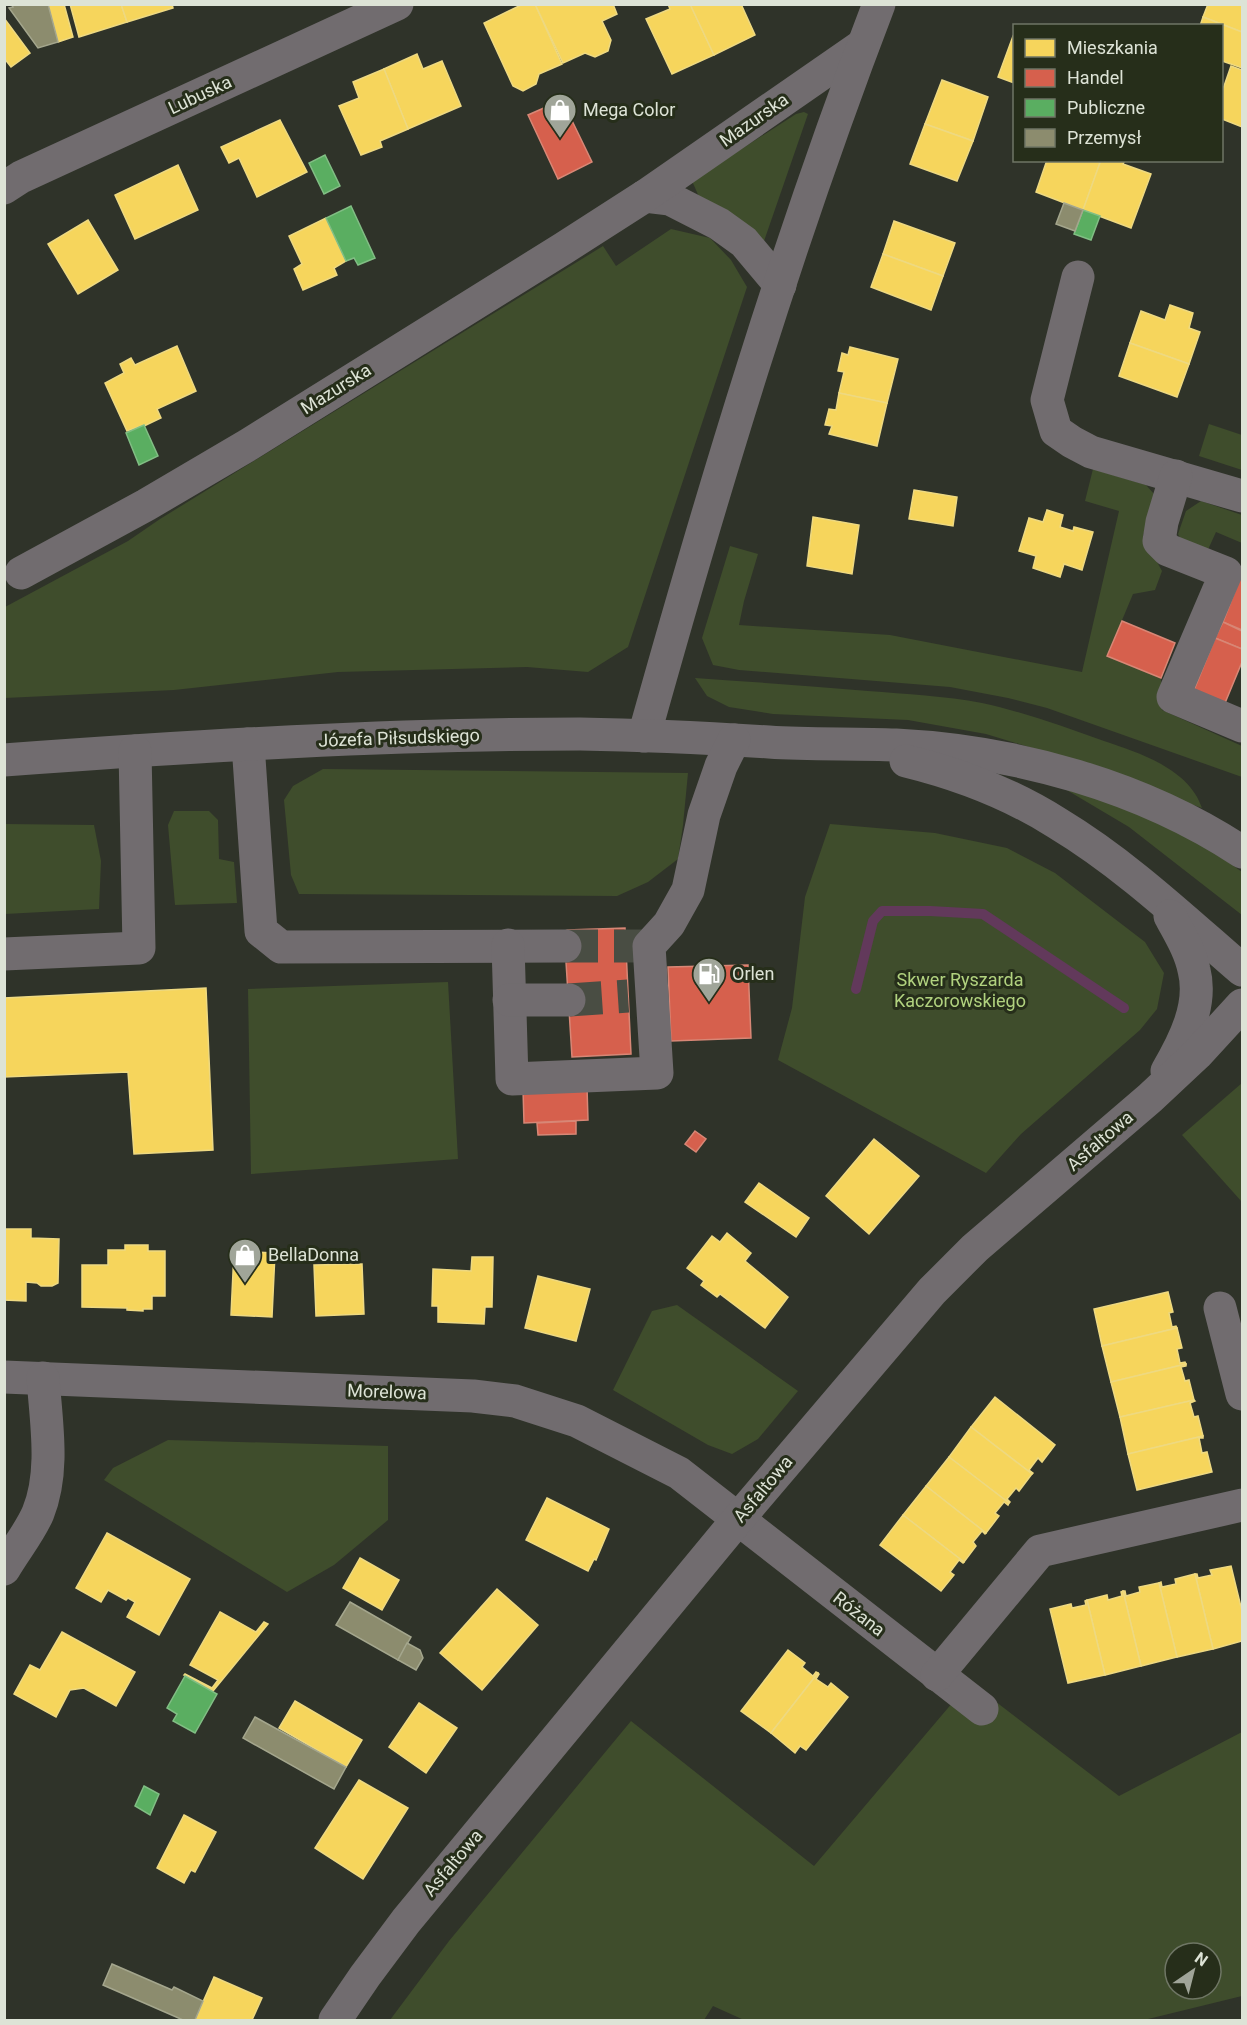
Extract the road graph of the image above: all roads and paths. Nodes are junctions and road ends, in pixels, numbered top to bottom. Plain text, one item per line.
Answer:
1 (397, 4) edge
2 (879, 4) edge
3 (863, 45) junction
4 (4, 188) edge
5 (645, 196) junction
6 (1078, 277) dead end
7 (780, 285) junction
8 (1176, 476) junction
9 (1242, 496) edge
10 (21, 573) dead end
11 (1242, 726) edge
12 (644, 736) junction
13 (734, 740) junction
14 (248, 744) junction
15 (795, 744) junction
16 (135, 751) junction
17 (4, 760) edge
18 (1205, 829) junction
19 (1242, 837) edge
20 (1242, 852) edge
21 (1152, 892) junction
22 (508, 945) junction
23 (565, 946) tunnel mouth
24 (4, 954) edge
25 (1242, 970) edge
26 (509, 1000) junction
27 (569, 1000) tunnel mouth
28 (1242, 1005) edge
29 (1150, 1098) junction
30 (1221, 1308) dead end
31 (4, 1377) edge
32 (43, 1378) junction
33 (1242, 1394) edge
34 (1242, 1505) edge
35 (738, 1519) junction
36 (4, 1569) edge
37 (938, 1675) junction
38 (982, 1709) dead end
39 (335, 2020) edge

1 - 4 street, Lubuska
2 - 3 street
3 - 5 street, Mazurska
3 - 7 street
5 - 7 street
5 - 10 street, Mazurska
6 - 8 street
7 - 12 street
8 - 9 street
8 - 11 street
12 - 13 street, Józefa Piłsudskiego
12 - 14 street, Józefa Piłsudskiego
13 - 15 street, Józefa Piłsudskiego
13 - 26 street
14 - 16 street, Józefa Piłsudskiego
14 - 22 street
15 - 18 street, Józefa Piłsudskiego
15 - 21 street, Józefa Piłsudskiego
16 - 17 street, Józefa Piłsudskiego
16 - 24 street
18 - 19 street, Józefa Piłsudskiego
18 - 20 street, Józefa Piłsudskiego
21 - 25 street, Józefa Piłsudskiego
21 - 29 street, Józefa Piłsudskiego
22 - 23 street
22 - 26 street
26 - 27 street
28 - 29 street, Asfaltowa
29 - 35 street, Asfaltowa
30 - 33 street
31 - 32 street, Morelowa
32 - 35 street, Morelowa
32 - 36 street
34 - 37 street
35 - 37 street, Różana
35 - 39 street, Asfaltowa
37 - 38 street, Różana

